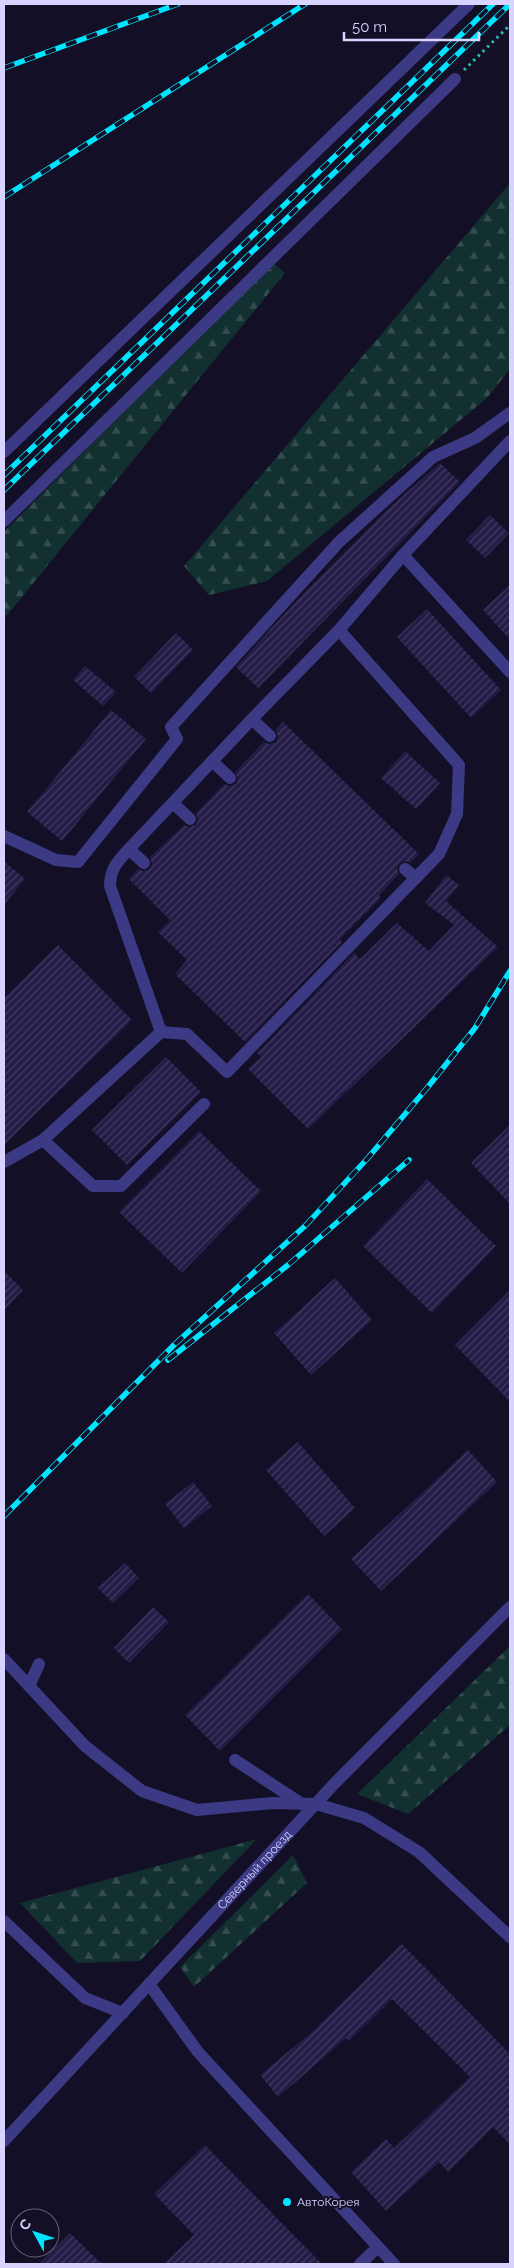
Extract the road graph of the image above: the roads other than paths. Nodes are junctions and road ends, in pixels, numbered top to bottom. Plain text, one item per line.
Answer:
1 (469, 4) edge
2 (455, 79) road end
3 (510, 414) edge
4 (510, 441) edge
5 (4, 452) edge
6 (4, 521) edge
7 (404, 555) junction
8 (339, 630) junction
9 (510, 672) edge
10 (252, 719) junction
11 (270, 736) dead end
12 (212, 761) junction
13 (230, 778) dead end
14 (173, 803) junction
15 (190, 819) dead end
16 (4, 836) edge
17 (129, 849) junction
18 (144, 863) dead end
19 (405, 868) dead end
20 (416, 878) junction
21 (160, 1032) junction
22 (204, 1104) dead end
23 (44, 1140) junction
24 (4, 1162) edge
25 (510, 1607) edge
26 (4, 1661) edge
27 (39, 1664) dead end
28 (29, 1686) junction
29 (235, 1760) dead end
30 (302, 1804) junction
31 (316, 1804) junction
32 (4, 1921) edge
33 (510, 1937) edge
34 (149, 1984) junction
35 (122, 2012) junction
36 (4, 2141) edge
37 (378, 2247) junction
38 (360, 2264) edge
39 (394, 2264) edge

1 - 5 street
2 - 6 street
3 - 16 street
4 - 7 street
7 - 8 street
7 - 9 street
8 - 10 street
8 - 20 street
10 - 11 street
10 - 12 street
12 - 13 street
12 - 14 street
14 - 15 street
14 - 17 street
17 - 18 street
17 - 21 street
19 - 20 street
20 - 21 street
21 - 23 street
22 - 23 street
23 - 24 street
25 - 31 street, Северный проезд
26 - 28 street
27 - 28 street
28 - 30 street
29 - 30 street
30 - 31 street
31 - 33 street
31 - 34 street, Северный проезд
32 - 35 street
34 - 35 street, Северный проезд
34 - 37 street
35 - 36 street, Северный проезд
37 - 38 street
37 - 39 street

